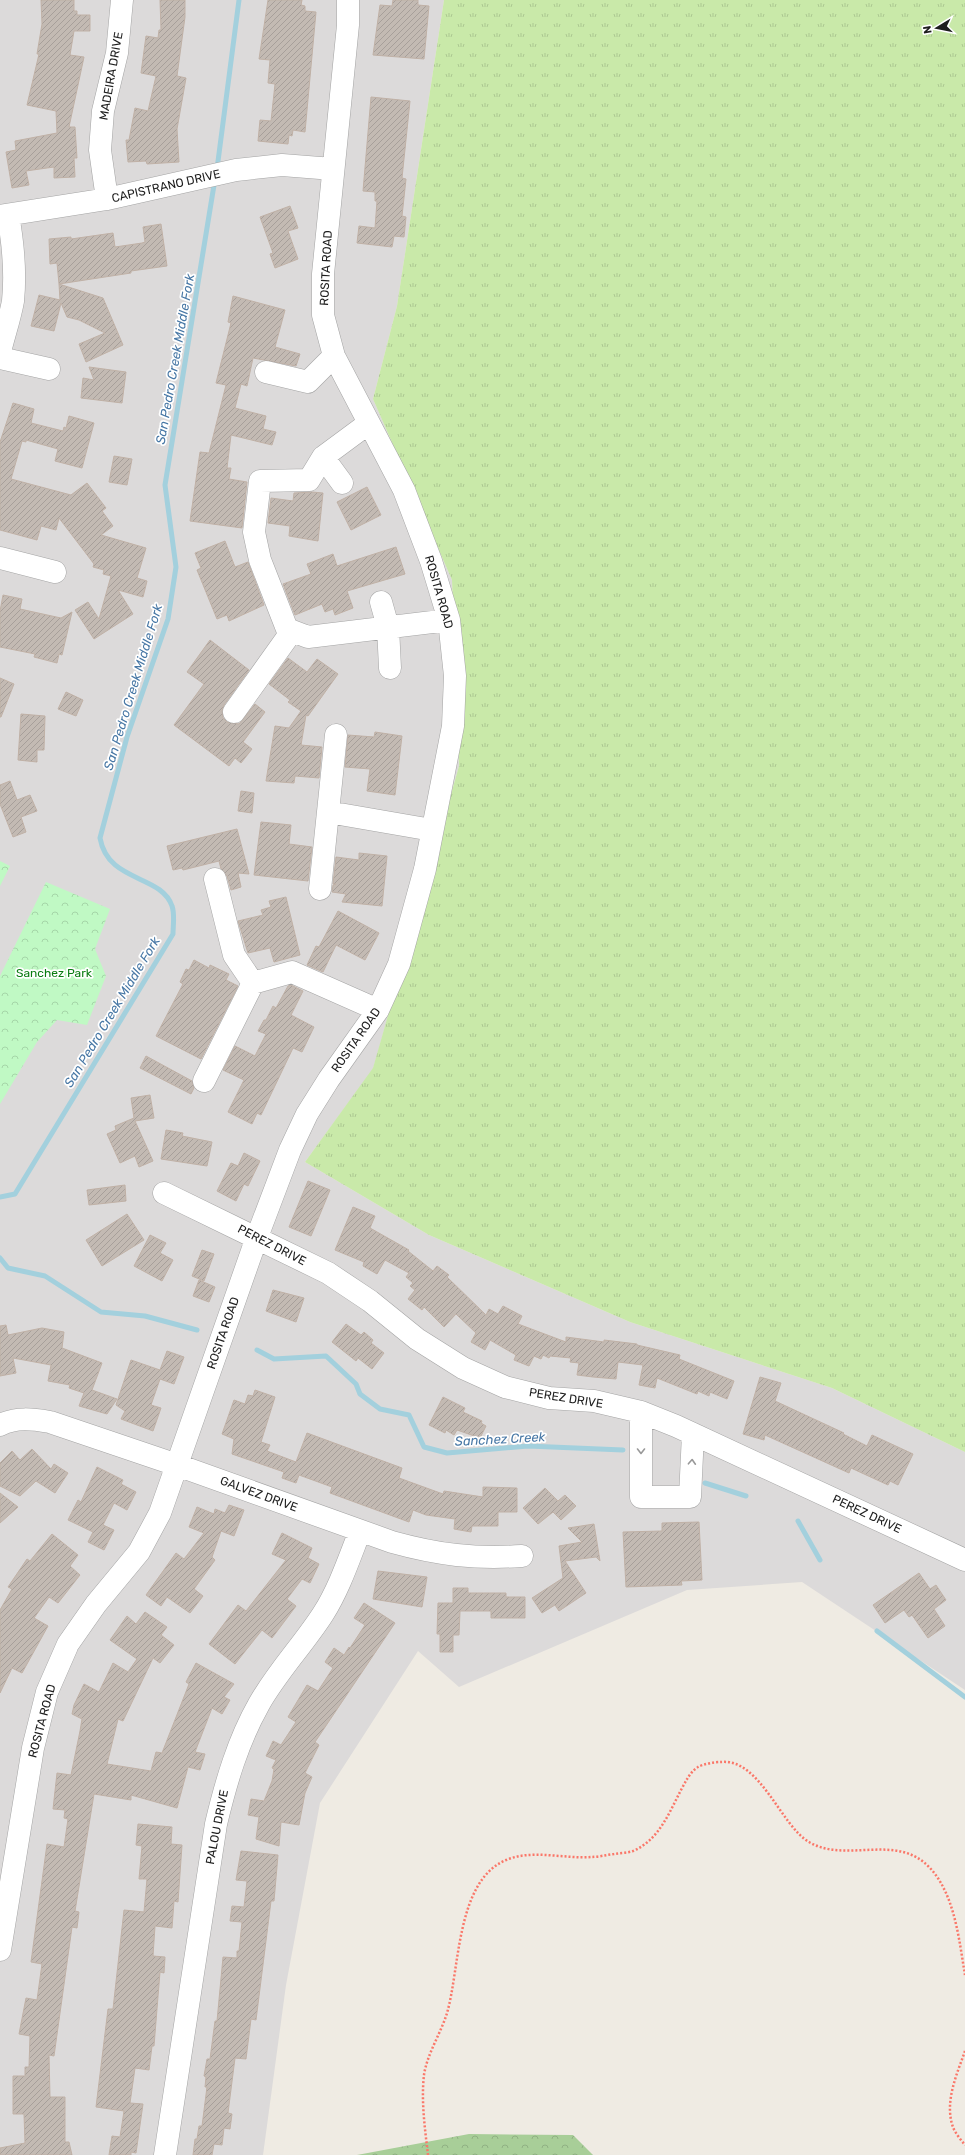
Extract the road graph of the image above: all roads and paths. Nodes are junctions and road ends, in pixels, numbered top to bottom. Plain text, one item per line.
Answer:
1 (122, 0) edge
2 (348, 0) edge
3 (333, 169) junction
4 (107, 199) junction
5 (4, 216) edge
6 (0, 352) edge
7 (334, 356) junction
8 (0, 358) edge
9 (49, 369) dead end
10 (266, 372) dead end
11 (369, 423) junction
12 (323, 457) junction
13 (342, 483) dead end
14 (0, 558) edge
15 (55, 572) dead end
16 (381, 602) dead end
17 (449, 620) junction
18 (388, 628) junction
19 (292, 631) junction
20 (390, 668) dead end
21 (234, 712) dead end
22 (336, 735) dead end
23 (328, 812) junction
24 (432, 830) junction
25 (214, 879) dead end
26 (320, 889) dead end
27 (253, 983) junction
28 (378, 1010) junction
29 (204, 1081) dead end
30 (164, 1193) dead end
31 (257, 1237) junction
32 (641, 1412) junction
33 (0, 1425) edge
34 (693, 1434) junction
35 (177, 1465) junction
36 (360, 1531) junction
37 (522, 1556) dead end
38 (965, 1560) edge
39 (0, 1950) edge
40 (965, 1975) edge
41 (965, 2051) edge
42 (965, 2145) edge
43 (165, 2155) edge
44 (428, 2155) edge

1 - 4 street, MADEIRA DRIVE
2 - 3 street, ROSITA ROAD
3 - 4 street, CAPISTRANO DRIVE
3 - 7 street, ROSITA ROAD
4 - 5 street, CAPISTRANO DRIVE
5 - 6 street
7 - 10 street
7 - 11 street, ROSITA ROAD
8 - 9 street
11 - 12 street
11 - 17 street, ROSITA ROAD
12 - 13 street
12 - 19 street
14 - 15 street
16 - 18 street
17 - 18 street
17 - 24 street, ROSITA ROAD
18 - 19 street
18 - 20 street
19 - 21 street
22 - 23 street
23 - 24 street
23 - 26 street
24 - 28 street, ROSITA ROAD
25 - 27 street
27 - 28 street
27 - 29 street
28 - 31 street, ROSITA ROAD
30 - 31 street, PEREZ DRIVE
31 - 32 street, PEREZ DRIVE
31 - 35 street, ROSITA ROAD
32 - 34 street, PEREZ DRIVE
32 -> 34 street
33 - 35 street, GALVEZ DRIVE
34 - 38 street, PEREZ DRIVE
35 - 36 street, GALVEZ DRIVE
35 - 39 street, ROSITA ROAD
36 - 37 street, GALVEZ DRIVE
36 - 43 street, PALOU DRIVE
40 - 44 path
41 - 42 path

